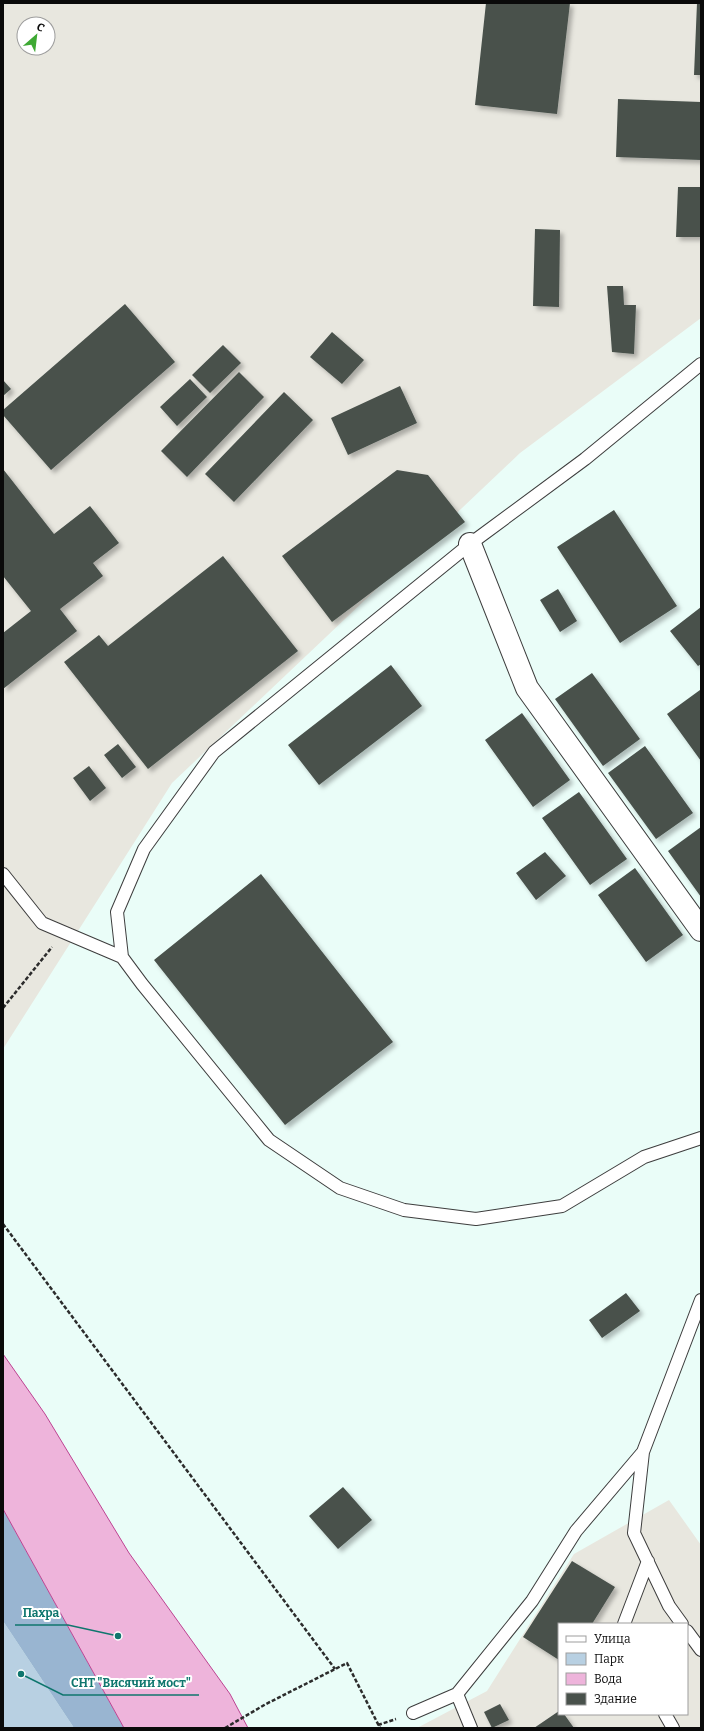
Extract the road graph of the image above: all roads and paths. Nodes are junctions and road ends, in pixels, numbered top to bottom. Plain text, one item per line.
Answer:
1 (701, 364) edge
2 (470, 544) junction
3 (3, 874) edge
4 (701, 930) edge
5 (64, 932) junction
6 (122, 957) junction
7 (3, 1008) edge
8 (701, 1138) edge
9 (3, 1224) edge
10 (701, 1300) edge
11 (643, 1452) junction
12 (648, 1561) junction
13 (624, 1623) edge
14 (681, 1623) edge
15 (688, 1632) edge
16 (701, 1650) edge
17 (335, 1669) junction
18 (457, 1694) junction
19 (414, 1713) dead end
20 (666, 1715) edge
21 (225, 1728) edge
22 (380, 1728) edge
23 (471, 1728) edge
24 (672, 1728) edge

1 - 2 lane
2 - 4 street
2 - 6 lane
3 - 5 lane
5 - 6 lane
5 - 7 path
6 - 8 lane
9 - 17 path
10 - 11 lane
11 - 12 lane
11 - 18 lane
12 - 13 lane
12 - 14 lane
15 - 16 lane
17 - 21 path
17 - 22 path
18 - 19 lane
18 - 23 lane
20 - 24 lane

